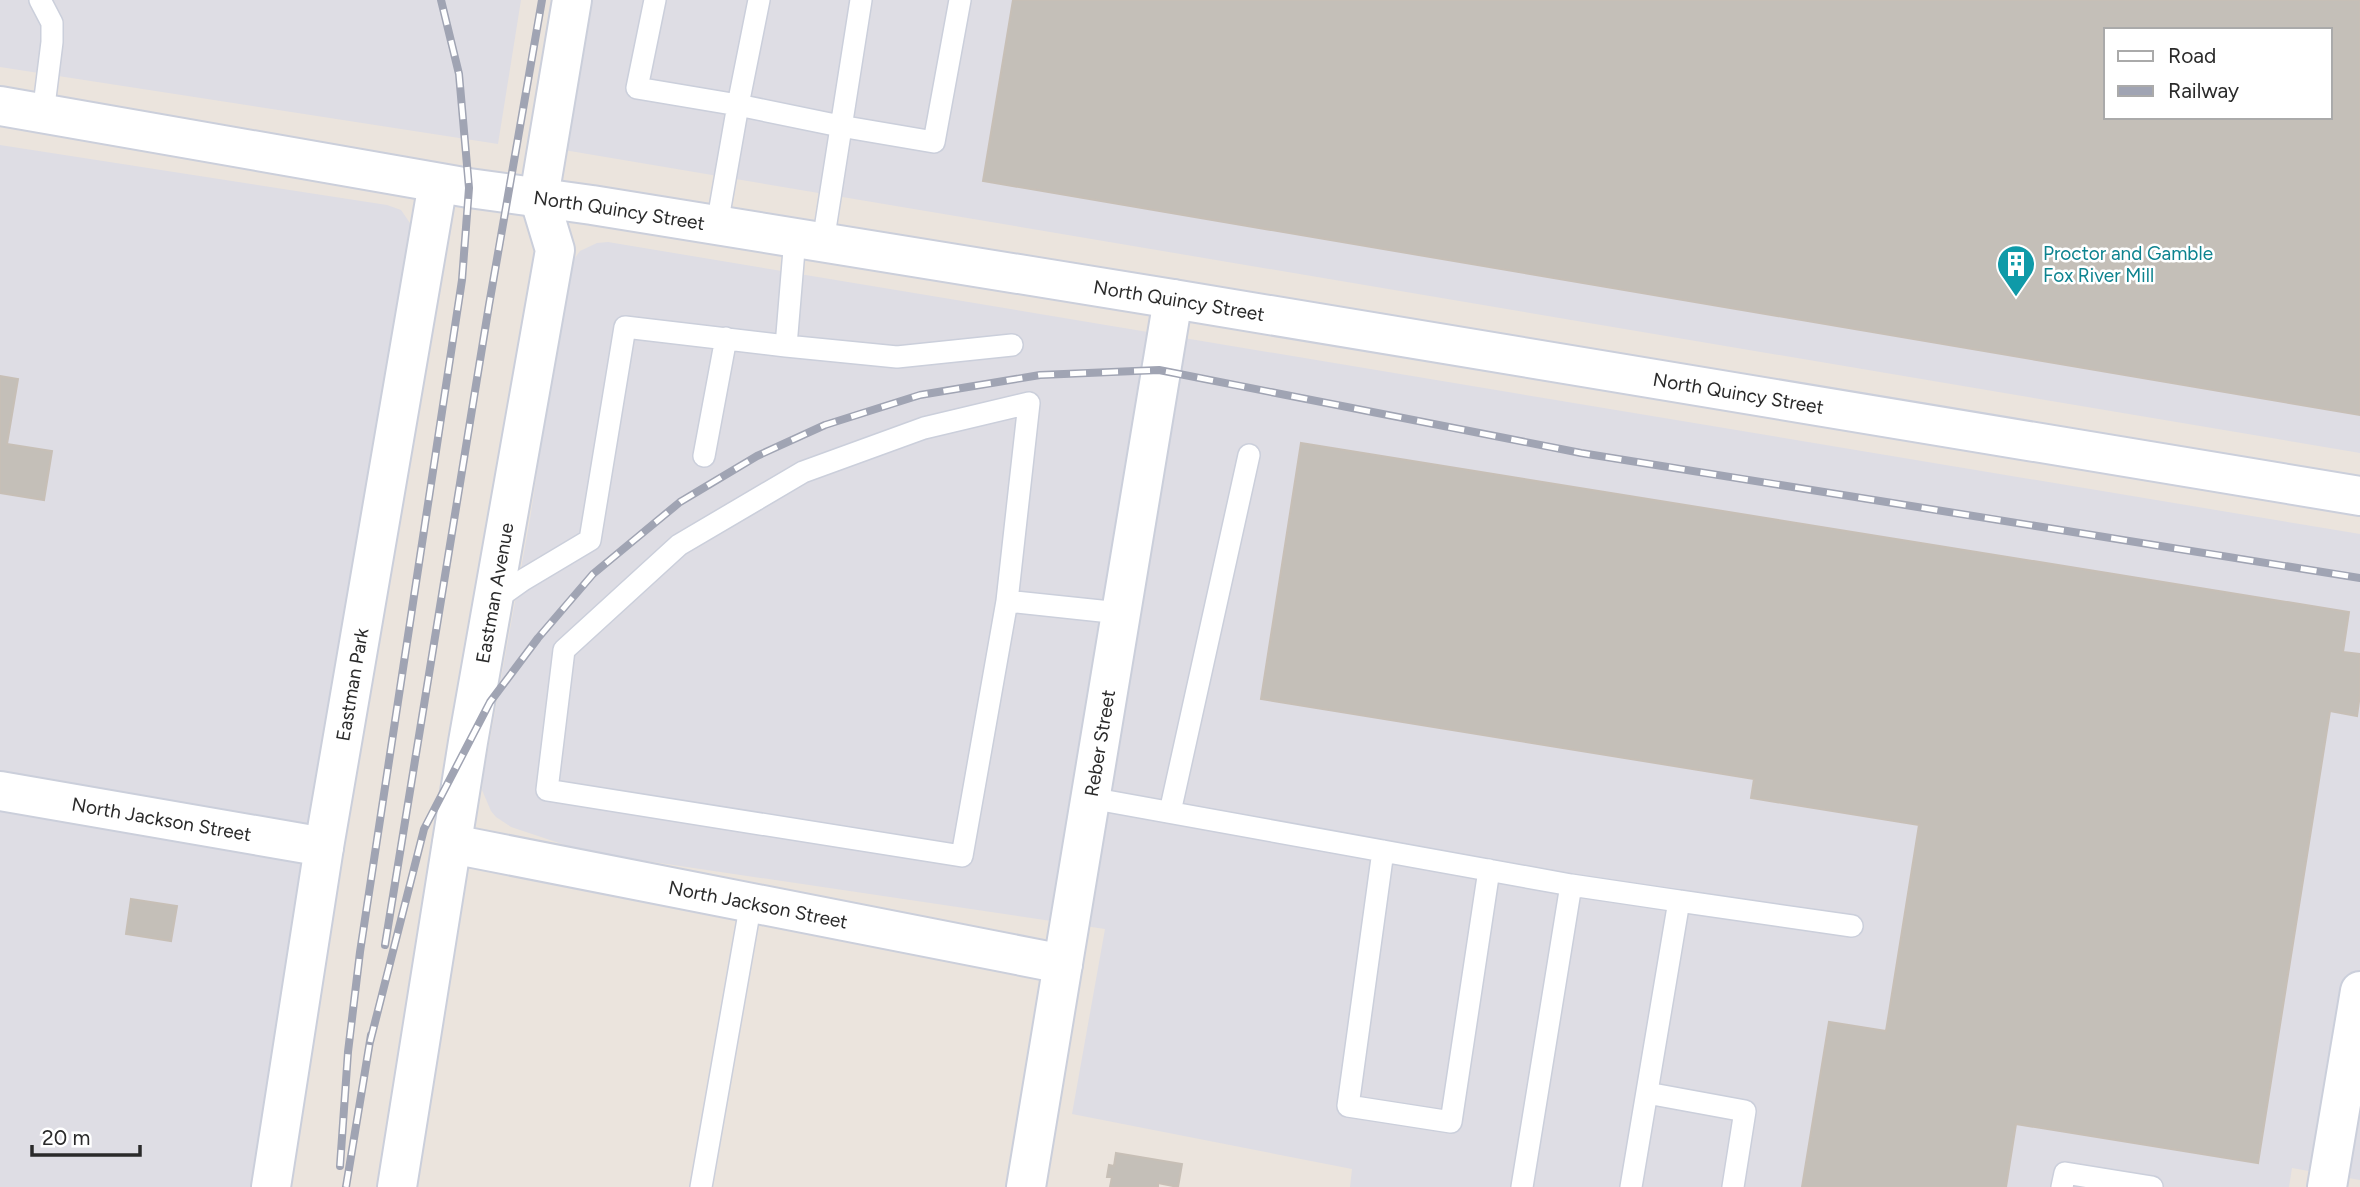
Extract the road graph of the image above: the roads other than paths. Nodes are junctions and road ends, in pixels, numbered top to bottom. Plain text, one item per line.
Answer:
1 (40, 0) edge
2 (572, 0) edge
3 (655, 0) edge
4 (759, 0) edge
5 (862, 0) edge
6 (960, 0) edge
7 (738, 105) junction
8 (0, 106) edge
9 (43, 114) junction
10 (840, 126) junction
11 (438, 183) junction
12 (539, 197) junction
13 (717, 225) junction
14 (809, 240) junction
15 (1173, 299) junction
16 (726, 338) junction
17 (1012, 345) dead end
18 (786, 346) junction
19 (1249, 455) dead end
20 (704, 456) dead end
21 (2360, 496) edge
22 (1007, 601) junction
23 (492, 602) junction
24 (1120, 613) junction
25 (0, 791) edge
26 (1090, 798) junction
27 (1170, 813) junction
28 (452, 844) junction
29 (324, 847) junction
30 (1383, 850) junction
31 (1489, 870) junction
32 (1571, 885) junction
33 (1679, 901) junction
34 (751, 902) junction
35 (1852, 926) dead end
36 (1063, 964) junction
37 (2360, 991) edge
38 (1647, 1093) junction
39 (271, 1187) edge
40 (397, 1187) edge
41 (701, 1187) edge
42 (1026, 1187) edge
43 (1522, 1187) edge
44 (1631, 1187) edge
45 (1733, 1187) edge
46 (2062, 1187) edge
47 (2152, 1187) edge
48 (2327, 1187) edge

1 - 9 lane
2 - 12 street, Eastman Avenue
3 - 7 lane
4 - 7 lane
5 - 10 lane
6 - 10 lane
7 - 10 lane
7 - 13 lane
8 - 9 street, North Quincy Street
9 - 11 street, North Quincy Street
10 - 14 lane
11 - 12 street, North Quincy Street
11 - 29 street, Eastman Park
12 - 13 street, North Quincy Street
12 - 23 street, Eastman Avenue
13 - 14 street, North Quincy Street
14 - 15 street, North Quincy Street
14 - 18 lane
15 - 21 street, North Quincy Street
15 - 24 street, Reber Street
16 - 18 lane
16 - 20 lane
16 - 23 lane
17 - 18 lane
19 - 27 lane
22 - 22 lane
22 - 24 lane
23 - 28 street, Eastman Avenue
24 - 26 street, Reber Street
25 - 29 street, North Jackson Street
26 - 27 lane
26 - 36 street, Reber Street
27 - 30 lane
28 - 34 street, North Jackson Street
28 - 40 street, Eastman Avenue
29 - 39 street, Eastman Park
30 - 31 lane
30 - 31 lane
31 - 32 lane
32 - 33 lane
32 - 43 lane
33 - 35 lane
33 - 38 lane
34 - 36 street, North Jackson Street
34 - 41 lane
36 - 42 street, Reber Street
37 - 48 street
38 - 44 lane
38 - 45 lane
46 - 47 lane

